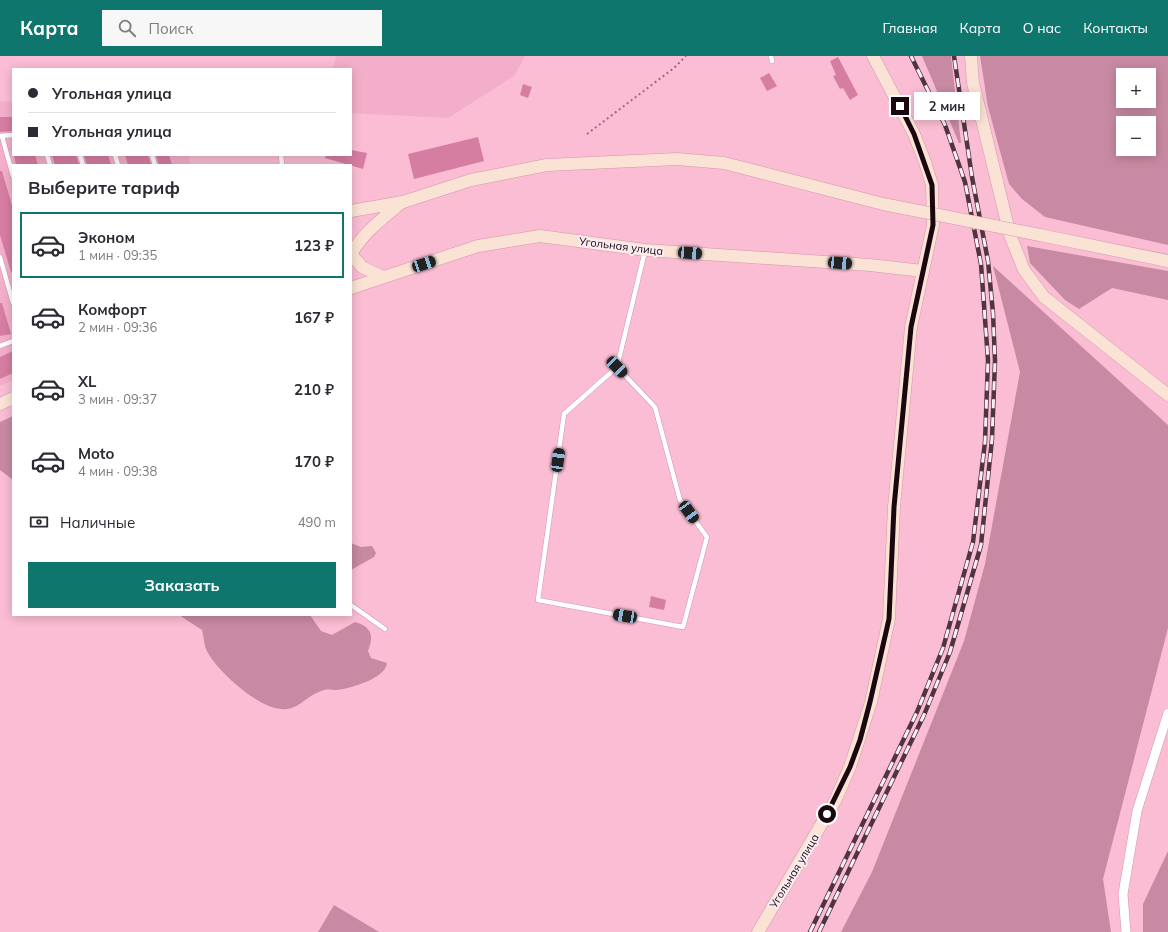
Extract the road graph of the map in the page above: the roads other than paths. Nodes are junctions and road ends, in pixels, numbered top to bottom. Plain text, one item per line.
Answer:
1 (873, 56) edge
2 (971, 56) edge
3 (12, 135) edge
4 (1, 136) edge
5 (12, 173) edge
6 (403, 202) junction
7 (352, 211) edge
8 (645, 250) junction
9 (352, 252) edge
10 (352, 254) edge
11 (0, 257) edge
12 (1168, 261) edge
13 (923, 271) junction
14 (383, 277) junction
15 (352, 288) edge
16 (12, 299) edge
17 (12, 341) edge
18 (0, 346) edge
19 (617, 367) junction
20 (1168, 395) edge
21 (12, 398) edge
22 (0, 404) edge
23 (352, 606) edge
24 (385, 629) dead end
25 (1168, 714) edge
26 (758, 932) edge
27 (1126, 932) edge

1 - 13 main road, Угольная улица
2 - 20 main road
3 - 4 lane
4 - 5 lane
6 - 7 main road
6 - 9 main road
6 - 12 main road, bridge
8 - 13 main road, Угольная улица
8 - 14 main road, Угольная улица
8 - 19 lane
10 - 14 main road
11 - 16 lane
13 - 26 main road, Угольная улица
14 - 15 main road, Угольная улица
17 - 18 lane
19 - 19 lane
21 - 22 main road
23 - 24 lane
25 - 27 street

